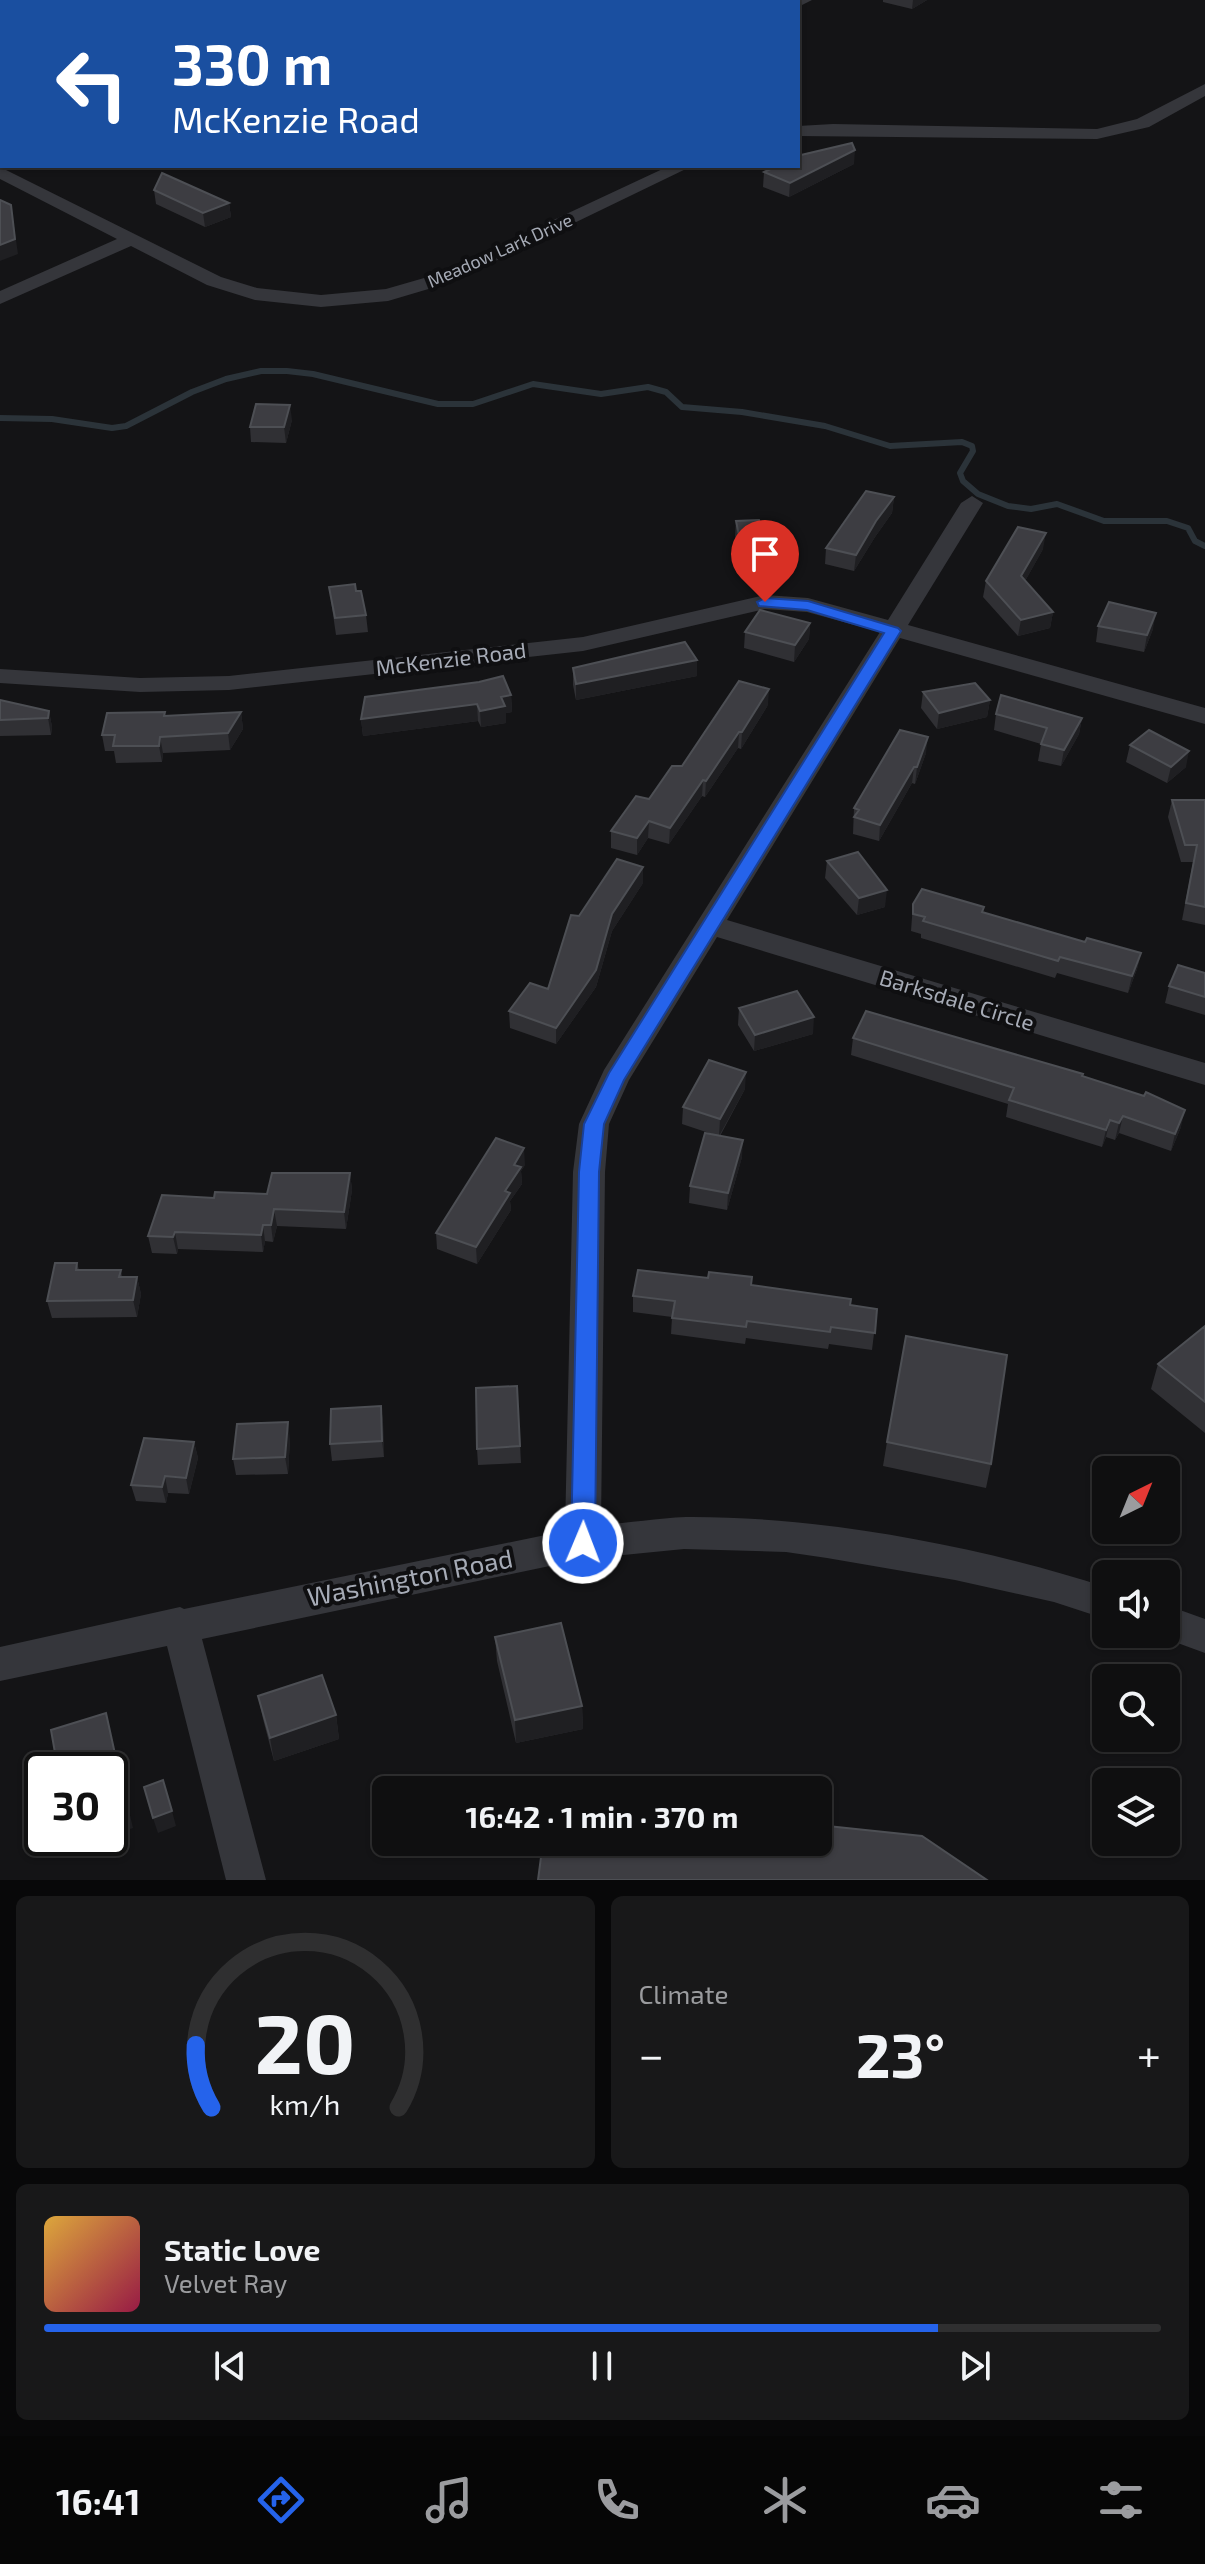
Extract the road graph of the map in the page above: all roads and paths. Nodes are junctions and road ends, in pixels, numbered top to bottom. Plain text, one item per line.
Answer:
1 (1205, 89) edge
2 (800, 131) edge
3 (679, 168) edge
4 (0, 172) edge
5 (132, 239) junction
6 (0, 298) edge
7 (972, 503) dead end
8 (893, 631) junction
9 (0, 676) edge
10 (1205, 716) edge
11 (710, 925) junction
12 (1205, 1074) edge
13 (583, 1543) junction
14 (1092, 1598) edge
15 (180, 1624) junction
16 (1180, 1627) edge
17 (1205, 1636) edge
18 (0, 1664) edge
19 (246, 1880) edge

1 - 2 street
3 - 5 street, Meadow Lark Drive
4 - 5 street, Meadow Lark Drive
5 - 6 street
7 - 8 street
8 - 9 street, McKenzie Road
8 - 10 street
8 - 11 street
11 - 12 street, Barksdale Circle
11 - 13 street
13 - 14 street, Washington Road
13 - 15 street, Washington Road
15 - 18 street, Washington Road
15 - 19 street
16 - 17 street

